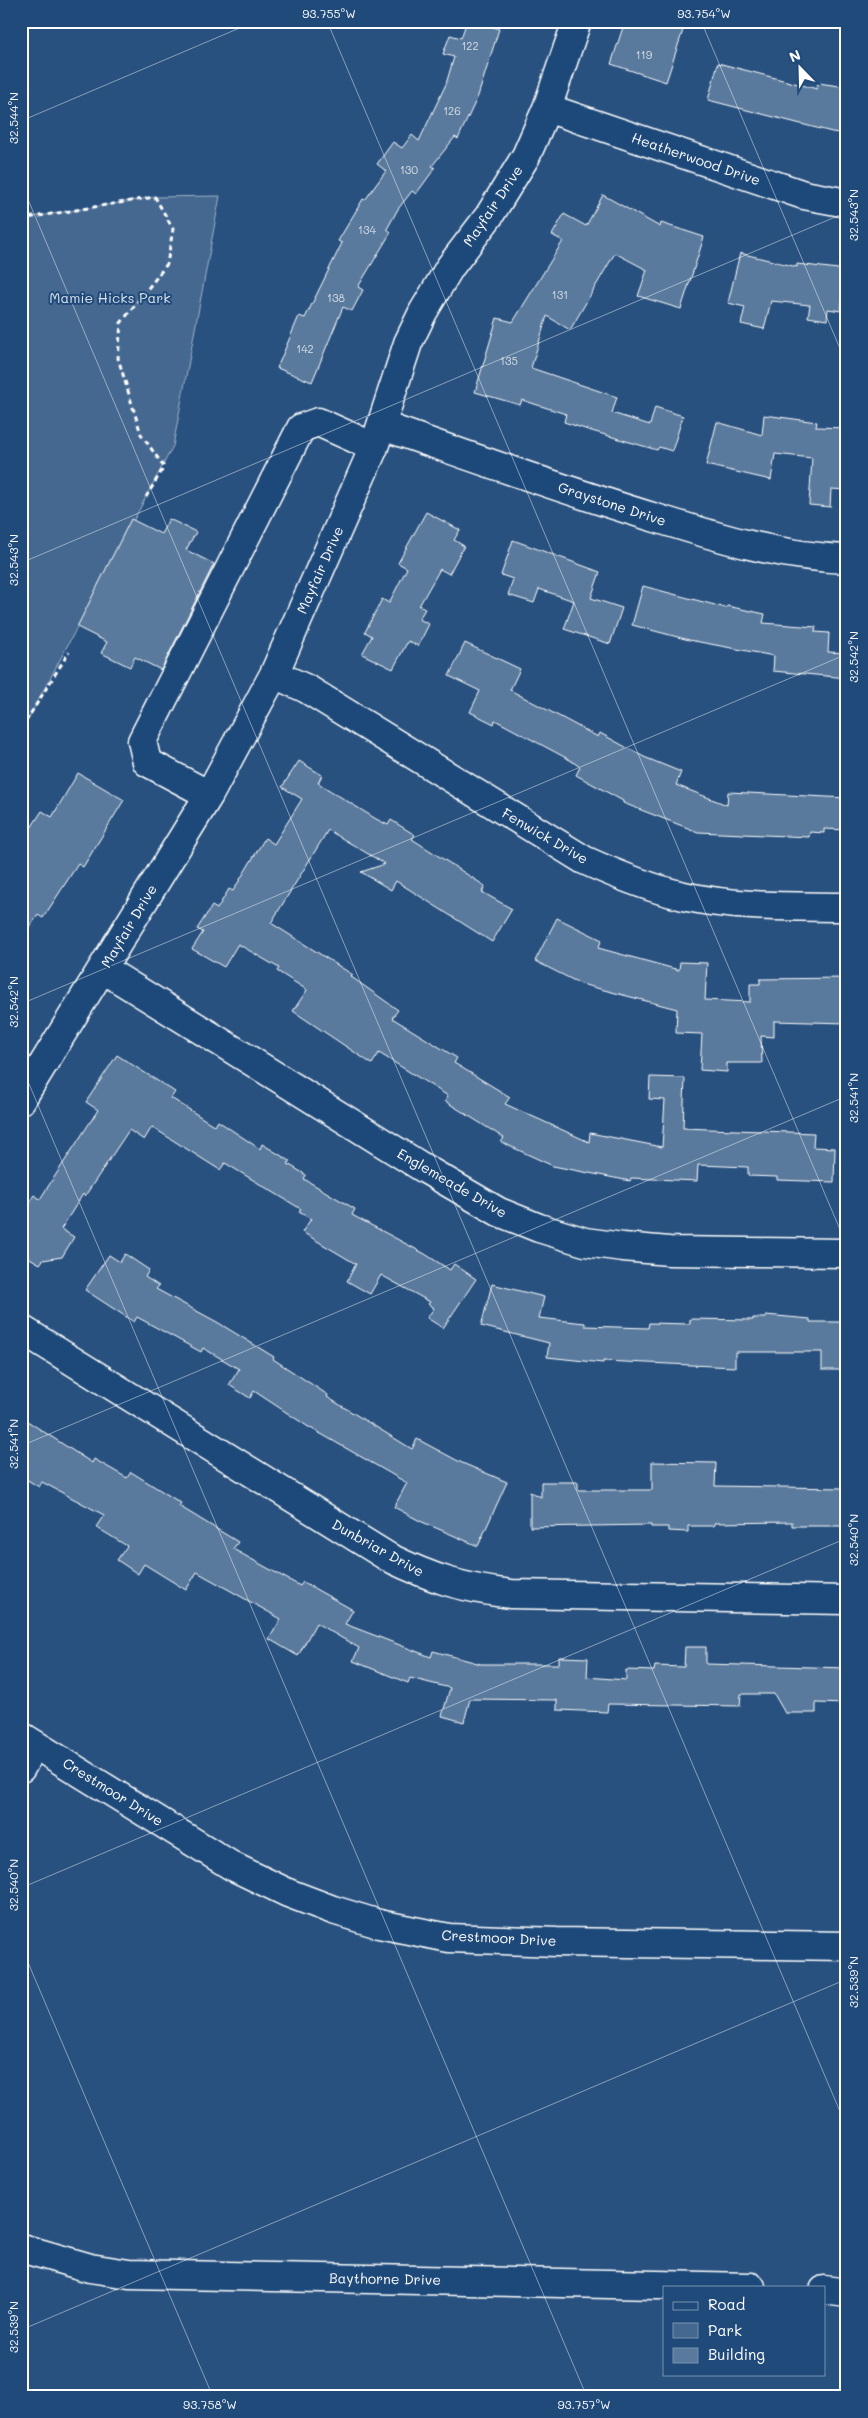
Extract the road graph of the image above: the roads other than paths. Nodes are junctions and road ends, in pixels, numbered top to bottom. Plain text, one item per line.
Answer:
1 (577, 21) edge
2 (547, 108) junction
3 (847, 204) edge
4 (379, 437) junction
5 (847, 559) edge
6 (274, 674) junction
7 (209, 795) junction
8 (847, 907) edge
9 (103, 969) junction
10 (21, 1100) edge
11 (847, 1253) edge
12 (21, 1329) edge
13 (847, 1600) edge
14 (28, 1740) edge
15 (21, 1768) edge
16 (847, 1946) edge
17 (21, 2248) edge
18 (703, 2286) edge
19 (826, 2290) edge
20 (847, 2293) edge

1 - 2 street, Mayfair Drive
2 - 3 street, Heatherwood Drive
2 - 4 street, Mayfair Drive
4 - 5 street, Graystone Drive
4 - 6 street, Mayfair Drive
4 - 7 street, Graystone Drive
6 - 7 street, Mayfair Drive
6 - 8 street, Fenwick Drive
7 - 9 street, Mayfair Drive
9 - 10 street, Mayfair Drive
9 - 11 street, Englemeade Drive
12 - 13 street, Dunbriar Drive
14 - 15 street
14 - 16 street, Crestmoor Drive
17 - 18 street, Baythorne Drive
19 - 20 street

